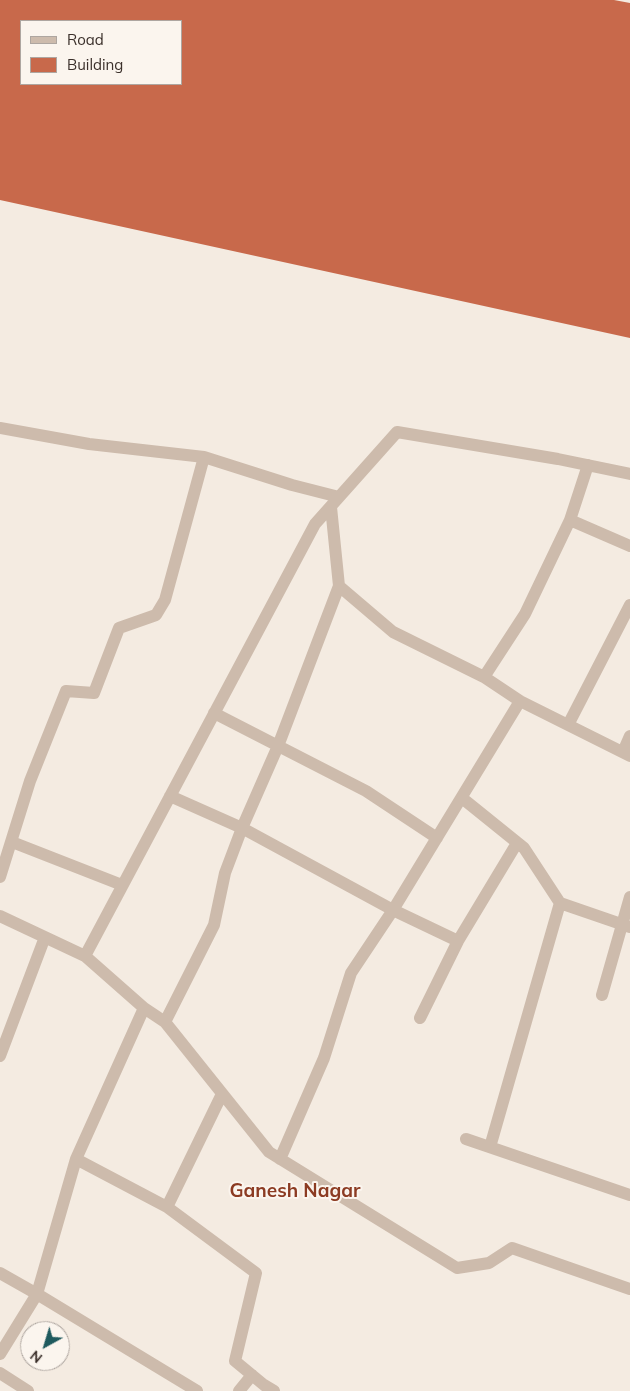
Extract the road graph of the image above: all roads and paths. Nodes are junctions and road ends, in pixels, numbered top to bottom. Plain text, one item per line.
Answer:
1 (0, 428) edge
2 (204, 457) junction
3 (588, 465) junction
4 (630, 474) edge
5 (335, 502) junction
6 (570, 520) junction
7 (630, 546) edge
8 (339, 586) junction
9 (630, 606) edge
10 (484, 677) junction
11 (520, 701) junction
12 (214, 713) junction
13 (568, 725) junction
14 (630, 736) edge
15 (278, 746) junction
16 (626, 754) edge
17 (170, 796) junction
18 (462, 798) junction
19 (242, 828) junction
20 (437, 838) junction
21 (12, 842) junction
22 (517, 843) junction
23 (0, 877) edge
24 (122, 885) junction
25 (630, 898) edge
26 (560, 904) junction
27 (393, 910) junction
28 (0, 916) edge
29 (626, 926) edge
30 (45, 937) junction
31 (458, 941) junction
32 (85, 956) junction
33 (602, 995) dead end
34 (144, 1008) junction
35 (420, 1018) dead end
36 (165, 1022) junction
37 (0, 1056) edge
38 (222, 1094) junction
39 (466, 1139) dead end
40 (490, 1147) junction
41 (76, 1159) junction
42 (280, 1159) junction
43 (630, 1195) edge
44 (167, 1208) junction
45 (0, 1273) edge
46 (630, 1289) edge
47 (37, 1294) junction
48 (0, 1354) edge
49 (0, 1373) edge
50 (252, 1375) junction
51 (28, 1391) edge
52 (197, 1391) edge
53 (239, 1391) edge
54 (274, 1391) edge

1 - 2 street
2 - 5 street
2 - 21 street
3 - 4 street
3 - 5 street
3 - 6 street
5 - 8 street
5 - 12 street
6 - 7 street
6 - 10 street
8 - 10 street
8 - 15 street
9 - 13 street
10 - 11 street
11 - 13 street
11 - 18 street
12 - 15 street
12 - 17 street
13 - 16 street
14 - 16 street
15 - 19 street
15 - 20 street
17 - 19 street
17 - 24 street
18 - 20 street
18 - 22 street
19 - 27 street
19 - 36 street
20 - 27 street
21 - 23 street
21 - 24 street
22 - 26 street
22 - 31 street
24 - 32 street
25 - 29 street
26 - 29 street
26 - 40 street
27 - 31 street
27 - 42 street
28 - 30 street
29 - 33 street
30 - 32 street
30 - 37 street
31 - 35 street
32 - 34 street
34 - 36 street
34 - 41 street
36 - 38 street
38 - 42 street
38 - 44 street
39 - 40 street
40 - 43 street
41 - 44 street
41 - 47 street
42 - 46 street
44 - 50 street
45 - 47 street
47 - 48 street
47 - 52 street
49 - 51 street
50 - 53 street
50 - 54 street

